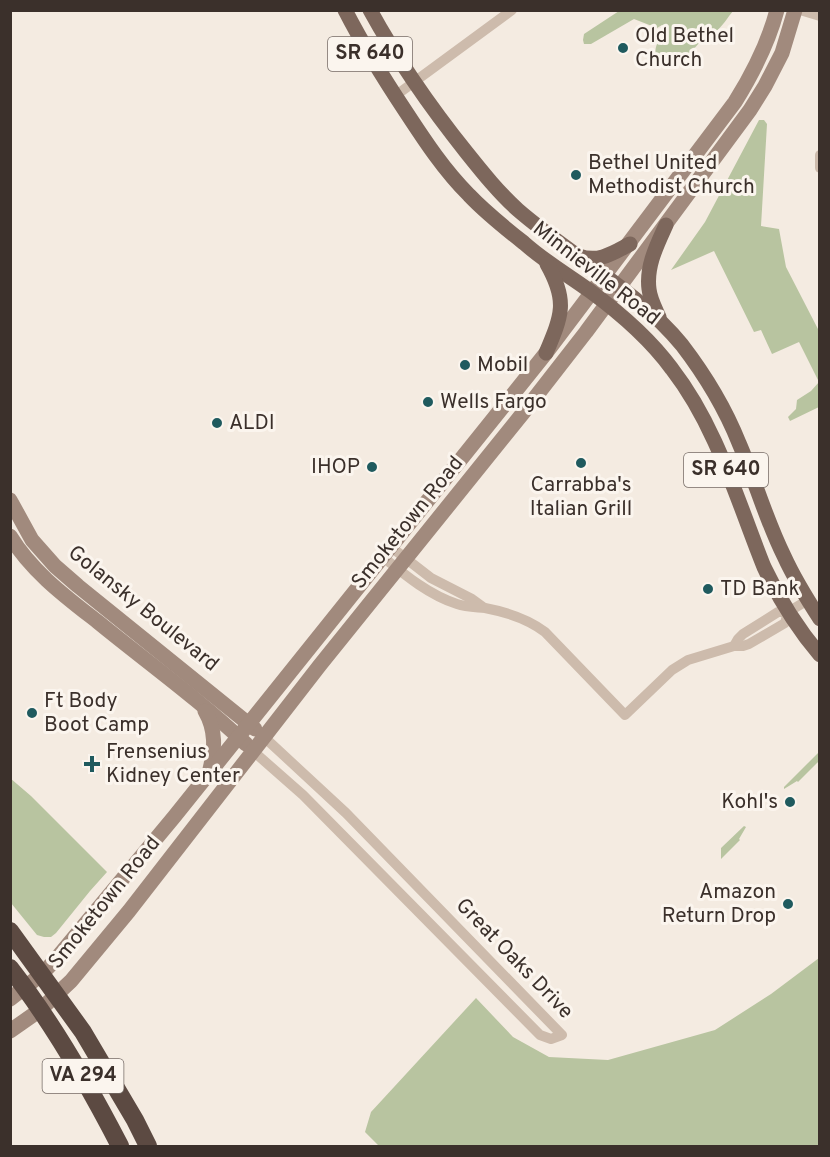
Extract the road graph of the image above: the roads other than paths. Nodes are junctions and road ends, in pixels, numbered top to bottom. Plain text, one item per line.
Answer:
1 (345, 10) edge
2 (370, 10) edge
3 (512, 10) edge
4 (777, 10) edge
5 (795, 10) edge
6 (800, 10) edge
7 (819, 16) edge
8 (414, 82) junction
9 (395, 96) junction
10 (819, 155) edge
11 (819, 168) edge
12 (666, 225) junction
13 (630, 244) junction
14 (578, 256) junction
15 (544, 259) junction
16 (605, 277) junction
17 (619, 287) junction
18 (592, 293) junction
19 (606, 304) junction
20 (661, 322) junction
21 (546, 353) junction
22 (10, 500) edge
23 (10, 536) edge
24 (37, 546) junction
25 (387, 552) junction
26 (24, 555) junction
27 (402, 564) junction
28 (808, 600) junction
29 (788, 612) junction
30 (819, 619) edge
31 (819, 655) edge
32 (200, 704) junction
33 (249, 723) junction
34 (238, 737) junction
35 (264, 737) junction
36 (253, 751) junction
37 (210, 773) junction
38 (10, 931) edge
39 (10, 968) edge
40 (42, 974) junction
41 (18, 993) edge
42 (57, 995) junction
43 (40, 1010) junction
44 (10, 1031) edge
45 (120, 1146) edge
46 (148, 1146) edge

1 - 9 main road, Minnieville Road / SR 640
2 - 8 main road, Minnieville Road / SR 640
3 - 8 street
4 - 13 main road, Smoketown Road
5 - 12 main road, Smoketown Road
6 - 7 street
8 - 9 street
8 - 14 main road, Minnieville Road / SR 640
9 - 15 main road, Minnieville Road / SR 640
10 - 11 street
12 - 17 main road, Smoketown Road
12 - 20 main road
13 - 14 main road
13 - 16 main road, Smoketown Road
14 - 16 main road, Minnieville Road / SR 640
15 - 18 main road, Minnieville Road / SR 640
15 - 21 main road
16 - 17 main road, Minnieville Road / SR 640
16 - 18 main road, Smoketown Road
17 - 19 main road, Smoketown Road
17 - 20 main road, Minnieville Road / SR 640
18 - 19 main road, Minnieville Road / SR 640
18 - 21 main road, Smoketown Road
19 - 27 main road, Smoketown Road
19 - 29 main road, Minnieville Road / SR 640
20 - 28 main road, Minnieville Road / SR 640
21 - 25 main road, Smoketown Road
22 - 24 main road, Golansky Boulevard
23 - 26 main road, Golansky Boulevard
24 - 26 main road
24 - 33 main road, Golansky Boulevard
25 - 27 street
25 - 33 main road, Smoketown Road
26 - 32 main road, Golansky Boulevard
27 - 29 street
27 - 35 main road, Smoketown Road
28 - 29 street
28 - 30 main road, Minnieville Road / SR 640
29 - 31 main road, Minnieville Road / SR 640
32 - 34 main road, Golansky Boulevard
32 - 37 main road
33 - 34 main road, Smoketown Road
33 - 35 main road, Golansky Boulevard
34 - 36 main road, Golansky Boulevard
34 - 37 main road, Smoketown Road
35 - 36 main road, Smoketown Road
35 - 36 street, Great Oaks Drive
36 - 42 main road, Smoketown Road
37 - 40 main road, Smoketown Road
38 - 40 highway, VA 294
39 - 41 highway, VA 294
40 - 41 main road, Smoketown Road
40 - 42 highway, VA 294
41 - 43 highway, VA 294
42 - 43 main road, Smoketown Road
42 - 46 highway, VA 294
43 - 44 main road, Smoketown Road
43 - 45 highway, VA 294

